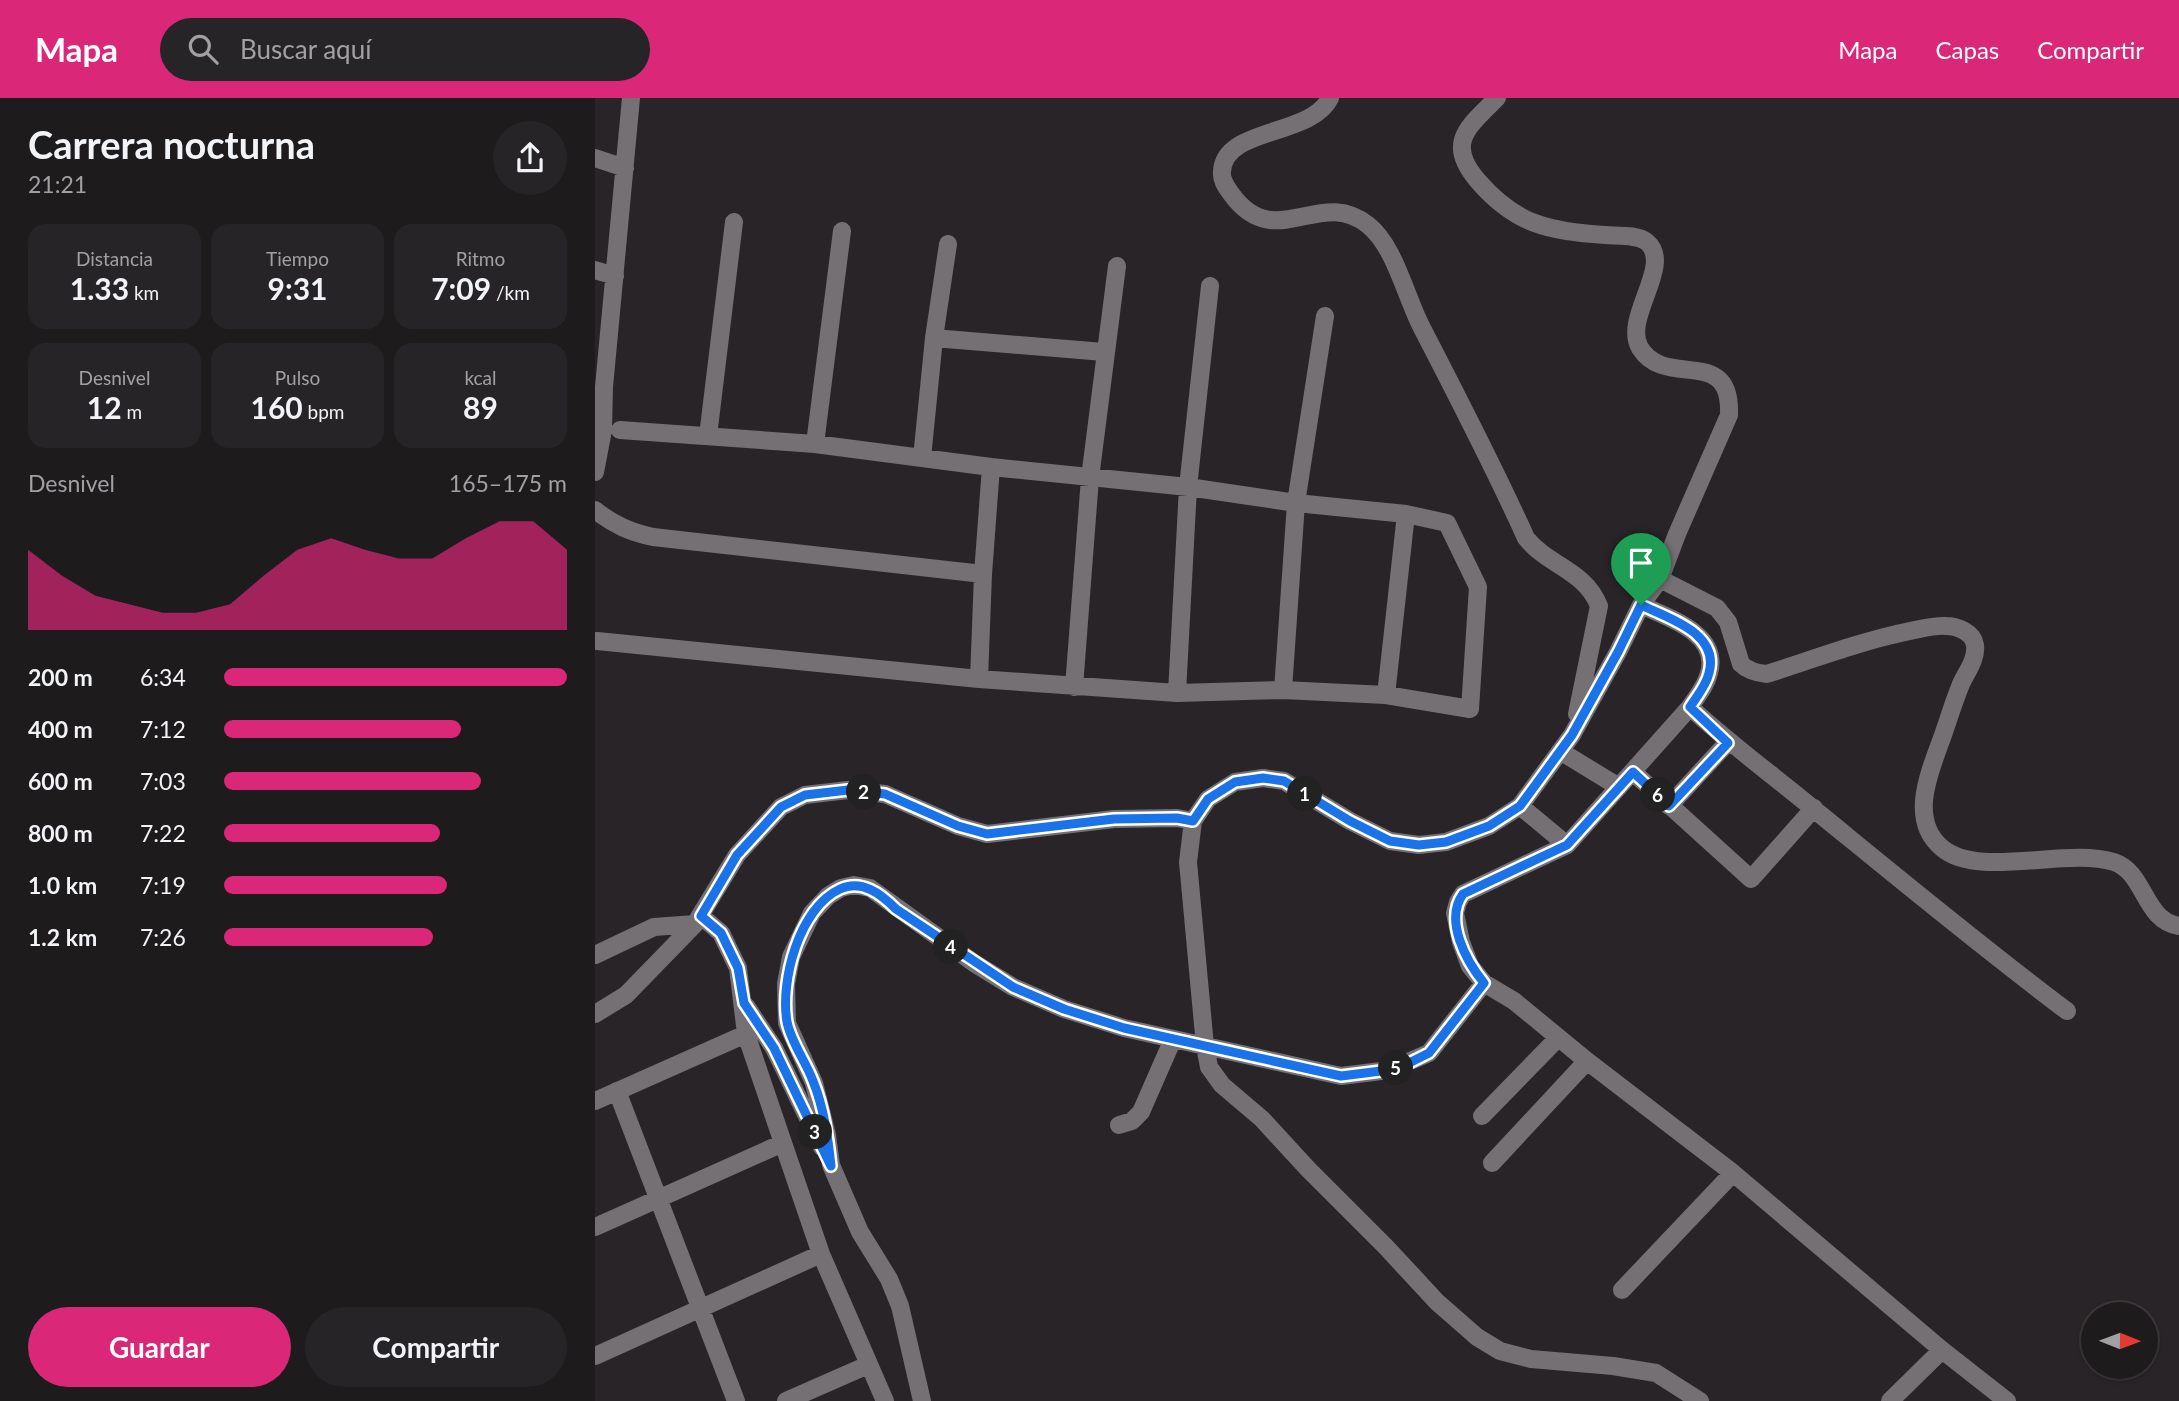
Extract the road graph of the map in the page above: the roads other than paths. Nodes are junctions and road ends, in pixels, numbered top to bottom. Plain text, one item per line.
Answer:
1 (631, 98) edge
2 (1330, 98) edge
3 (1497, 98) edge
4 (595, 158) edge
5 (625, 168) junction
6 (734, 222) dead end
7 (842, 231) dead end
8 (948, 244) dead end
9 (1117, 266) dead end
10 (595, 270) edge
11 (615, 276) junction
12 (1210, 286) dead end
13 (1325, 316) dead end
14 (934, 338) junction
15 (1104, 352) junction
16 (600, 386) edge
17 (620, 430) dead end
18 (708, 436) junction
19 (815, 444) junction
20 (922, 458) junction
21 (991, 467) junction
22 (595, 472) edge
23 (1090, 478) junction
24 (1188, 487) junction
25 (1296, 503) junction
26 (595, 510) edge
27 (1406, 514) junction
28 (983, 574) junction
29 (1660, 579) junction
30 (1641, 605) junction
31 (1593, 640) junction
32 (597, 641) dead end
33 (1618, 652) junction
34 (979, 679) junction
35 (1074, 687) junction
36 (1283, 690) junction
37 (1177, 693) junction
38 (1386, 695) junction
39 (1690, 707) junction
40 (1572, 735) junction
41 (1728, 743) junction
42 (1560, 751) junction
43 (1633, 772) junction
44 (1619, 787) junction
45 (1520, 806) junction
46 (1669, 806) junction
47 (1814, 808) junction
48 (1193, 821) junction
49 (1567, 845) junction
50 (698, 920) junction
51 (2179, 926) edge
52 (595, 955) edge
53 (1484, 983) junction
54 (744, 1003) junction
55 (2067, 1011) dead end
56 (595, 1014) edge
57 (746, 1034) junction
58 (1558, 1038) junction
59 (1173, 1039) junction
60 (1205, 1046) junction
61 (1587, 1062) junction
62 (618, 1091) junction
63 (595, 1101) edge
64 (1482, 1116) dead end
65 (1119, 1125) dead end
66 (783, 1143) junction
67 (1492, 1163) dead end
68 (831, 1166) junction
69 (1733, 1172) junction
70 (659, 1199) junction
71 (595, 1227) edge
72 (821, 1254) junction
73 (1622, 1290) dead end
74 (701, 1310) junction
75 (1942, 1350) junction
76 (595, 1356) edge
77 (868, 1365) junction
78 (736, 1401) edge
79 (786, 1401) edge
80 (885, 1401) edge
81 (922, 1401) edge
82 (1700, 1401) edge
83 (1890, 1401) edge
84 (2007, 1401) edge

1 - 5 street
2 - 31 street
3 - 29 street
4 - 5 street
5 - 11 street
6 - 18 street
7 - 19 street
8 - 14 street
9 - 15 street
10 - 11 street
11 - 16 street
12 - 24 street
13 - 25 street
14 - 15 street
14 - 20 street
15 - 23 street
16 - 22 street
17 - 18 street
18 - 19 street
19 - 20 street
20 - 21 street
21 - 23 street
21 - 28 street
23 - 24 street
23 - 35 street
24 - 25 street
24 - 37 street
25 - 27 street
25 - 36 street
26 - 28 street
27 - 38 street
27 - 38 street
28 - 34 street
29 - 30 street
29 - 51 street
30 - 33 street
30 - 39 street
31 - 33 street
31 - 40 street
32 - 34 street
33 - 40 street
34 - 35 street
35 - 37 street
36 - 37 street
36 - 38 street
39 - 41 street
39 - 43 street
40 - 42 street
41 - 46 street
41 - 47 street
42 - 44 street
42 - 45 street
43 - 44 street
43 - 46 street
44 - 49 street
45 - 48 street
45 - 49 street
46 - 47 street
47 - 55 street
48 - 50 street
48 - 60 street
49 - 53 street
50 - 52 street
50 - 54 street
50 - 56 street
53 - 58 street
53 - 60 street
54 - 57 street
54 - 68 street
57 - 62 street
57 - 66 street
58 - 61 street
58 - 64 street
59 - 60 street
59 - 65 street
59 - 68 street
60 - 82 street
61 - 67 street
61 - 69 street
62 - 63 street
62 - 70 street
66 - 70 street
66 - 72 street
68 - 81 street
69 - 73 street
69 - 75 street
70 - 71 street
70 - 74 street
72 - 74 street
72 - 77 street
74 - 76 street
74 - 78 street
75 - 83 street
75 - 84 street
77 - 79 street
77 - 80 street

